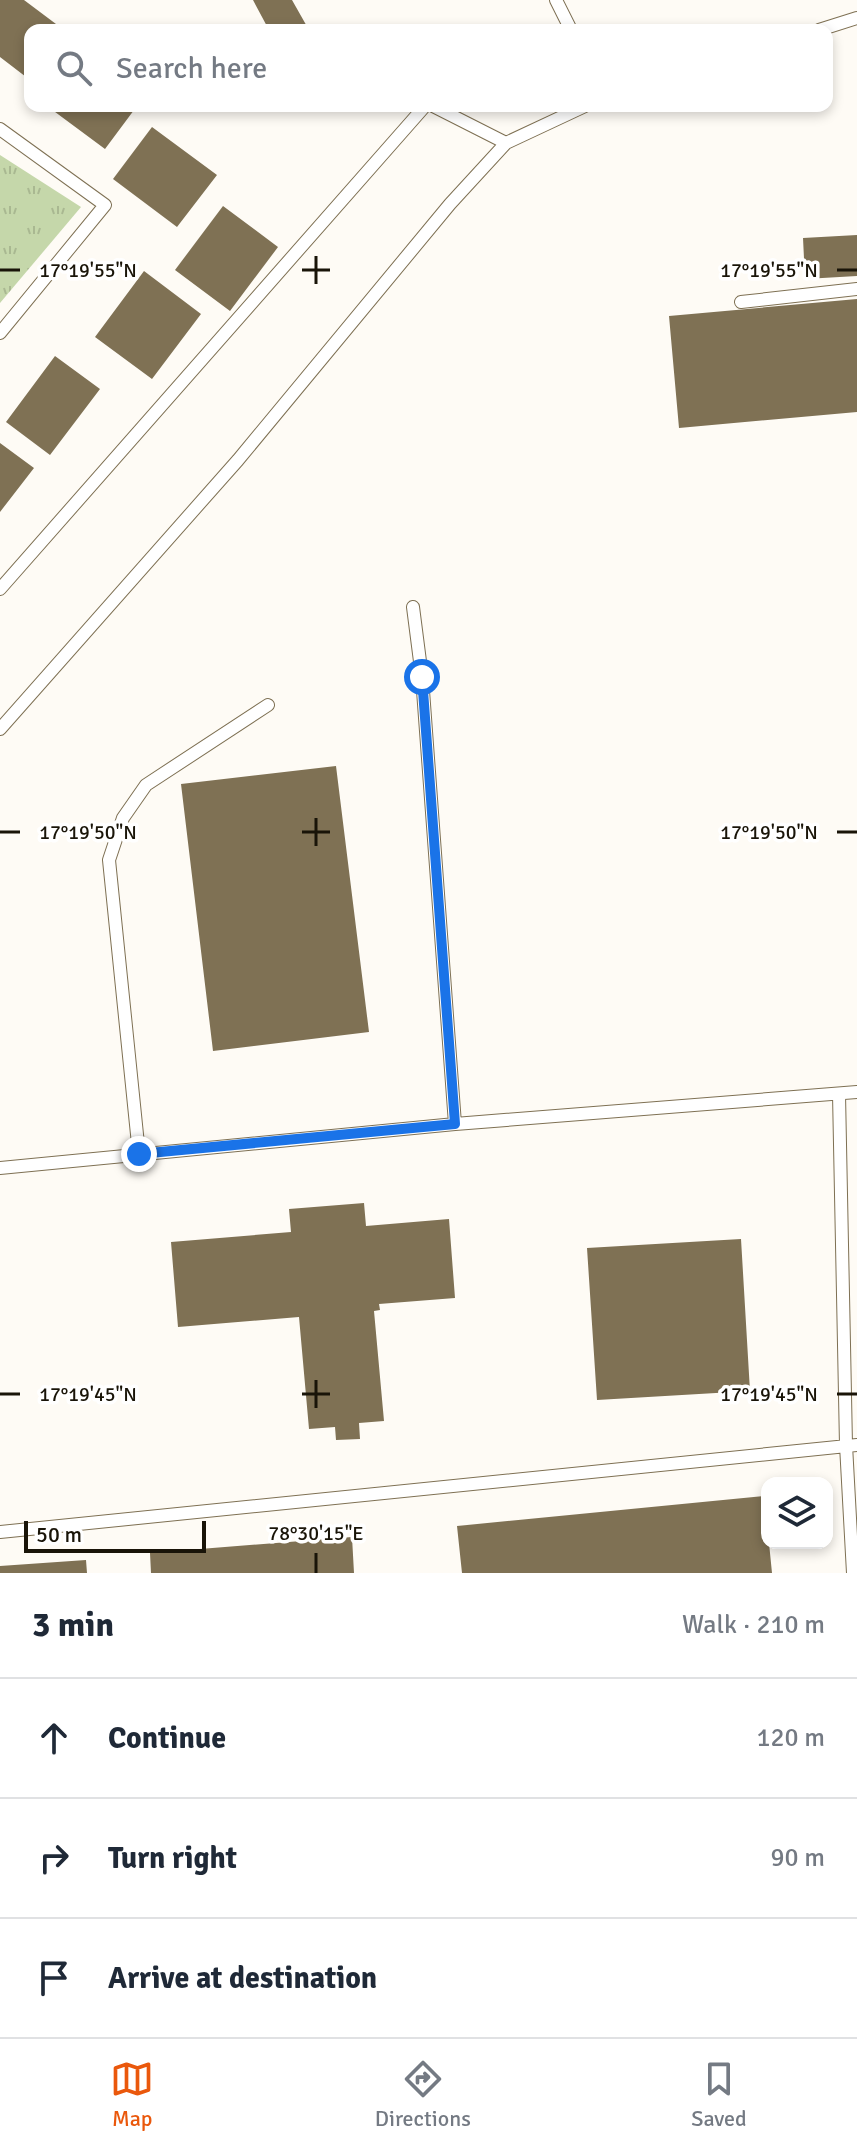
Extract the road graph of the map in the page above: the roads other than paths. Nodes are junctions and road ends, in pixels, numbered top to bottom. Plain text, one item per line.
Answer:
1 (556, 0) edge
2 (857, 18) edge
3 (568, 24) edge
4 (833, 26) edge
5 (420, 112) edge
6 (445, 112) edge
7 (572, 112) edge
8 (0, 129) edge
9 (506, 143) junction
10 (857, 289) edge
11 (741, 302) dead end
12 (0, 333) edge
13 (0, 589) edge
14 (413, 607) dead end
15 (268, 705) dead end
16 (0, 729) edge
17 (857, 1092) edge
18 (839, 1094) junction
19 (455, 1124) junction
20 (139, 1154) junction
21 (0, 1168) edge
22 (851, 1445) edge
23 (0, 1532) edge
24 (853, 1573) edge

1 - 3 lane
2 - 4 lane
5 - 13 lane
6 - 9 lane
7 - 9 lane
8 - 12 lane
9 - 16 lane
10 - 11 lane
14 - 19 lane
15 - 20 lane
17 - 18 lane
18 - 19 lane
18 - 22 lane
19 - 20 lane
20 - 21 lane
22 - 23 lane
22 - 24 lane

